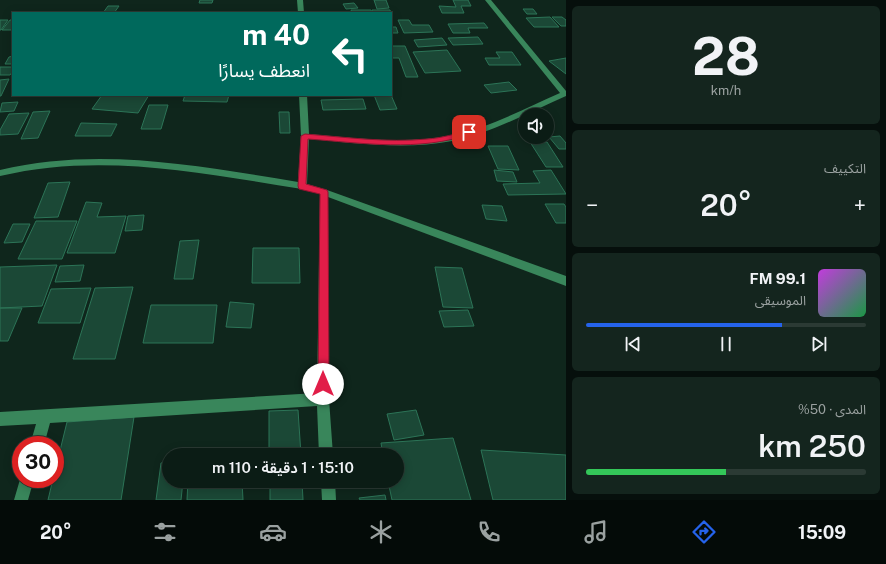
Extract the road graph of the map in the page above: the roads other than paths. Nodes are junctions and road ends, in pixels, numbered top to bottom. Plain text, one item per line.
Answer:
1 (300, 0) edge
2 (488, 0) edge
3 (300, 12) edge
4 (565, 93) edge
5 (303, 96) edge
6 (305, 136) junction
7 (0, 173) edge
8 (302, 186) junction
9 (324, 192) junction
10 (566, 281) edge
11 (323, 399) junction
12 (45, 417) junction
13 (0, 419) edge
14 (40, 436) edge
15 (326, 448) edge
16 (24, 488) edge
17 (328, 488) edge
18 (21, 500) edge
19 (329, 500) edge

1 - 3 street
2 - 4 street
4 - 6 street
5 - 6 street
6 - 8 street
7 - 8 street
8 - 9 street
9 - 10 street
9 - 11 street
11 - 12 street
11 - 15 street
12 - 13 street
12 - 14 street
16 - 18 street
17 - 19 street

